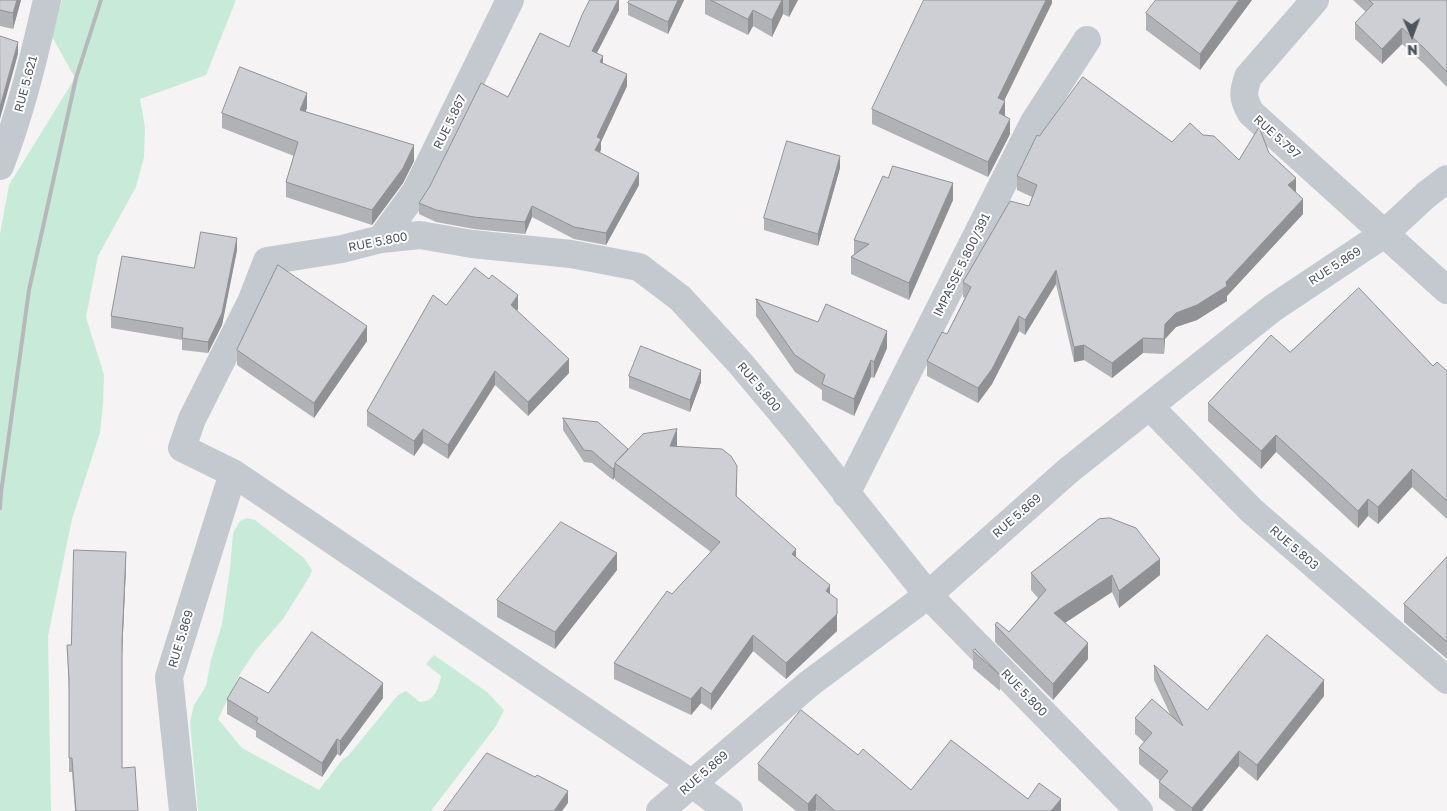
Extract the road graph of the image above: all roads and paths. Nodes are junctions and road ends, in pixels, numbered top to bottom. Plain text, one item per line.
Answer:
1 (46, 0) edge
2 (510, 0) edge
3 (1315, 0) edge
4 (1087, 40) dead end
5 (0, 166) edge
6 (1447, 179) edge
7 (1384, 234) junction
8 (381, 239) junction
9 (1447, 290) edge
10 (1150, 408) junction
11 (233, 473) junction
12 (846, 494) junction
13 (928, 595) junction
14 (1447, 680) edge
15 (691, 783) junction
16 (183, 811) edge
17 (660, 811) edge
18 (729, 811) edge
19 (1139, 811) edge

1 - 5 street, RUE 5.621
2 - 8 street, RUE 5.867
3 - 7 street, RUE 5.797
4 - 12 street, IMPASSE 5.800/391
6 - 7 street
7 - 9 street, RUE 5.797
7 - 10 street, RUE 5.869
8 - 11 street, RUE 5.800
8 - 12 street, RUE 5.800
10 - 13 street, RUE 5.869
10 - 14 street, RUE 5.803
11 - 15 street, RUE 5.800
11 - 16 street, RUE 5.869
12 - 13 street, RUE 5.800
13 - 15 street, RUE 5.869
13 - 19 street, RUE 5.800
15 - 17 street, RUE 5.869
15 - 18 street, RUE 5.800

